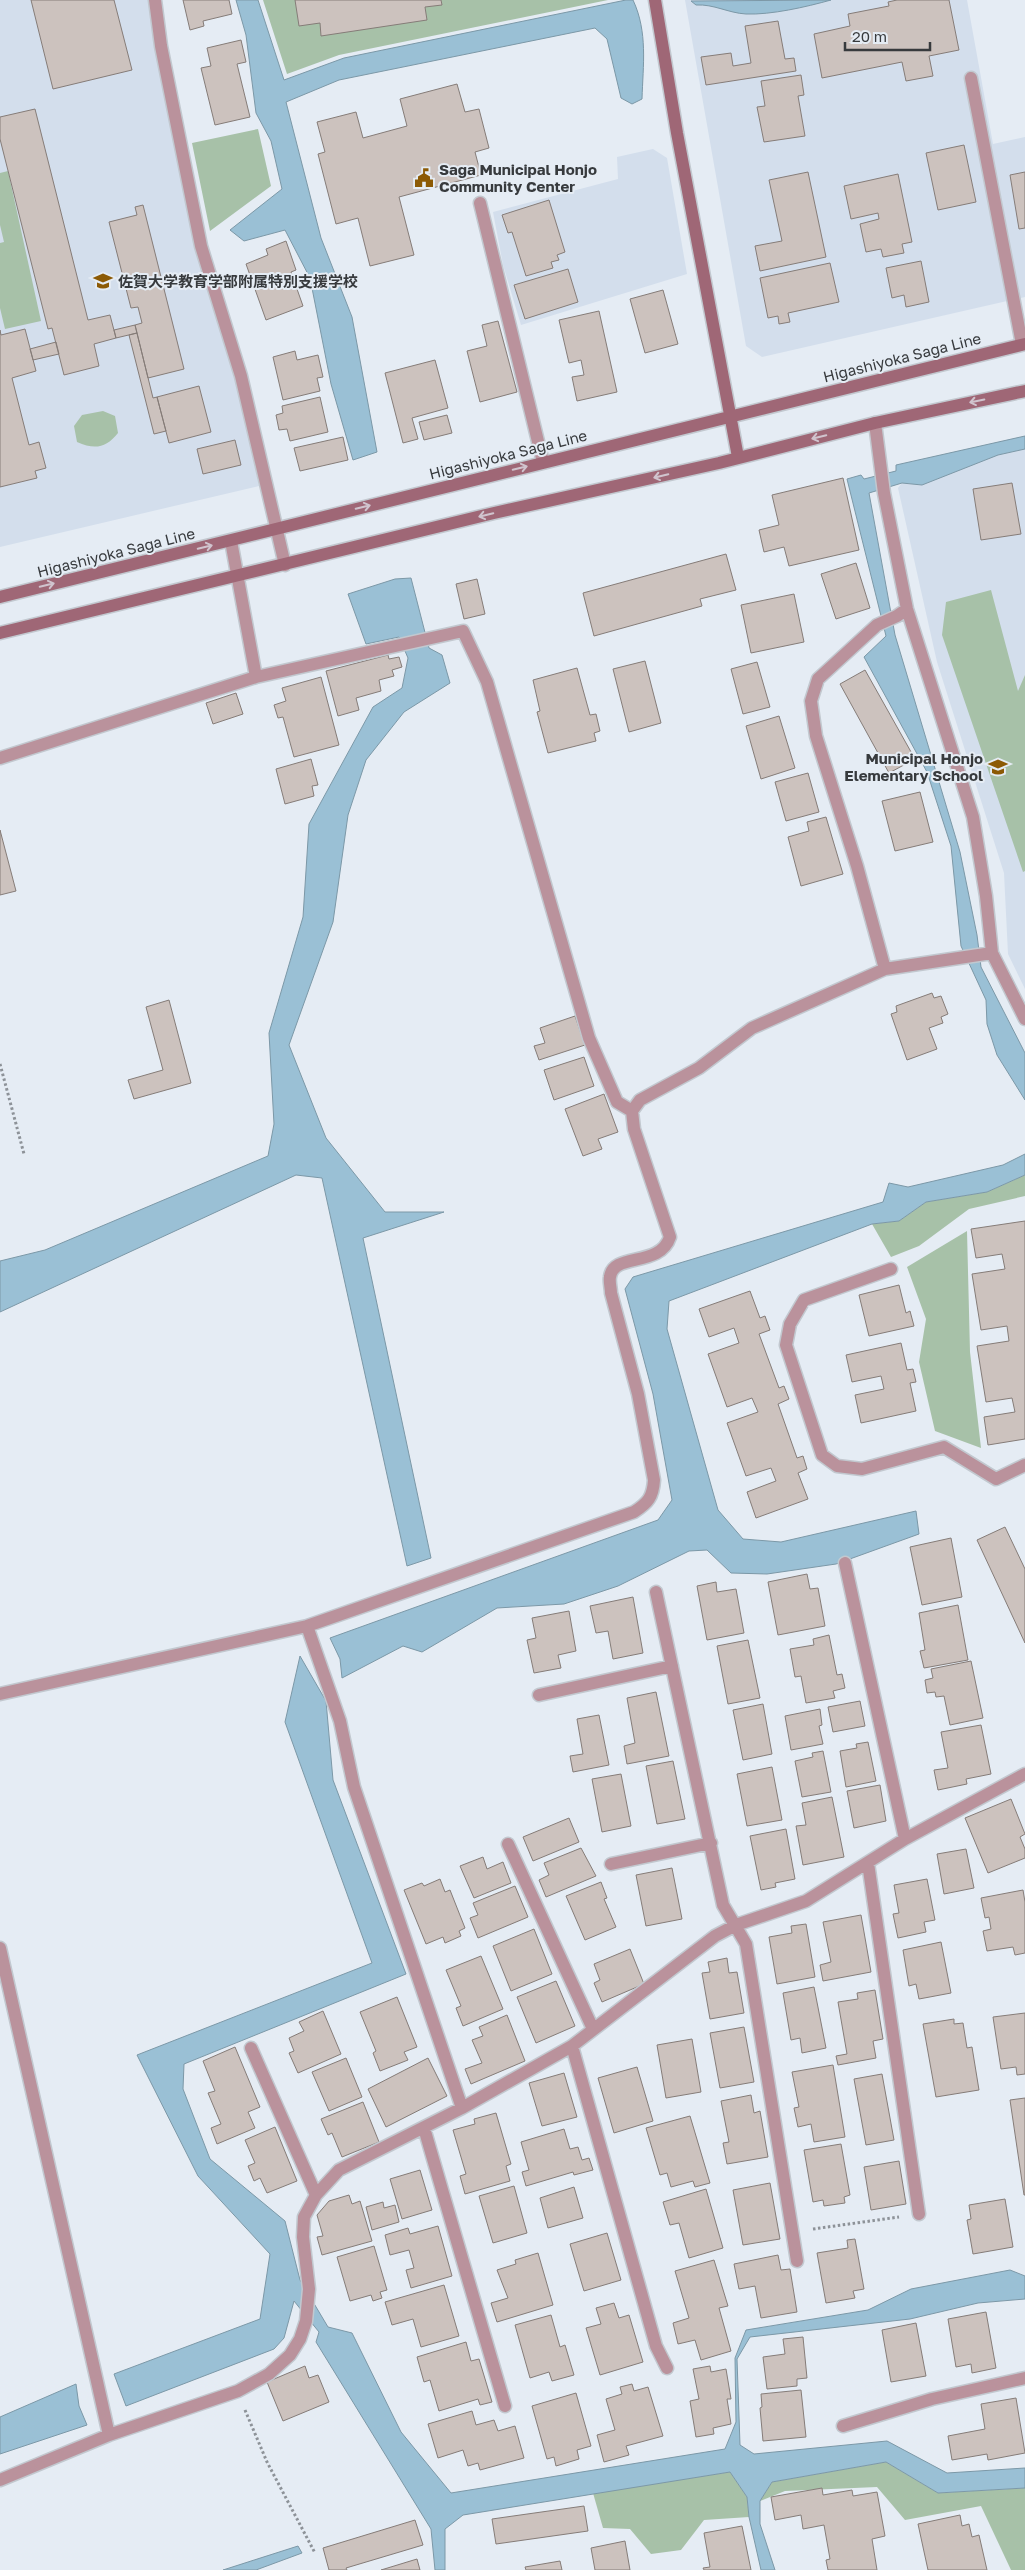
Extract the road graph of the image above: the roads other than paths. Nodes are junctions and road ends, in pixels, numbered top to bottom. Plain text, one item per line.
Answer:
1 (155, 0) edge
2 (655, 0) edge
3 (971, 78) dead end
4 (480, 203) dead end
5 (1024, 344) edge
6 (1025, 391) edge
7 (730, 415) junction
8 (875, 423) junction
9 (738, 457) junction
10 (543, 462) junction
11 (278, 529) junction
12 (231, 541) junction
13 (285, 565) junction
14 (238, 576) junction
15 (0, 597) edge
16 (902, 613) junction
17 (0, 633) edge
18 (256, 677) junction
19 (0, 758) edge
20 (988, 953) junction
21 (885, 969) junction
22 (1025, 1019) edge
23 (632, 1111) junction
24 (891, 1269) dead end
25 (1025, 1465) edge
26 (845, 1563) dead end
27 (656, 1592) dead end
28 (307, 1626) junction
29 (672, 1666) junction
30 (0, 1694) edge
31 (539, 1694) dead end
32 (1025, 1774) edge
33 (905, 1839) junction
34 (711, 1843) junction
35 (508, 1844) dead end
36 (868, 1863) junction
37 (611, 1864) dead end
38 (736, 1925) junction
39 (0, 1948) edge
40 (593, 2029) junction
41 (572, 2046) junction
42 (251, 2048) dead end
43 (462, 2108) junction
44 (424, 2128) junction
45 (316, 2194) junction
46 (919, 2214) road end
47 (797, 2261) dead end
48 (667, 2368) dead end
49 (1025, 2378) edge
50 (505, 2406) dead end
51 (843, 2426) dead end
52 (108, 2435) junction
53 (0, 2480) edge

1 - 11 street
2 - 7 main road
3 - 5 street
4 - 10 street
5 - 7 main road, Higashiyoka Saga Line
6 -> 8 main road
7 - 9 main road
7 - 10 main road, Higashiyoka Saga Line
8 -> 9 main road
8 - 16 street
9 -> 13 main road
11 -> 10 main road, Higashiyoka Saga Line
11 - 12 main road, Higashiyoka Saga Line
11 - 13 street
12 - 14 street
15 -> 12 main road, Higashiyoka Saga Line
13 - 14 main road
14 - 17 main road
14 - 18 street
16 - 20 street
16 - 21 street
18 - 19 street
18 - 23 street
20 - 21 street
20 - 22 street
21 - 23 street
23 - 28 street
24 - 25 street
26 - 33 street
27 - 29 street
28 - 30 street
28 - 43 street
29 - 31 street
29 - 34 street
32 - 33 street
33 - 36 street
34 - 37 street
34 - 38 street
35 - 40 street
36 - 38 street
36 - 46 street
38 - 40 street
38 - 47 street
39 - 52 street
40 - 41 street
41 - 43 street
41 - 48 street
42 - 45 street
43 - 44 street
44 - 45 street
44 - 50 street
45 - 52 street
49 - 51 street
52 - 53 street

